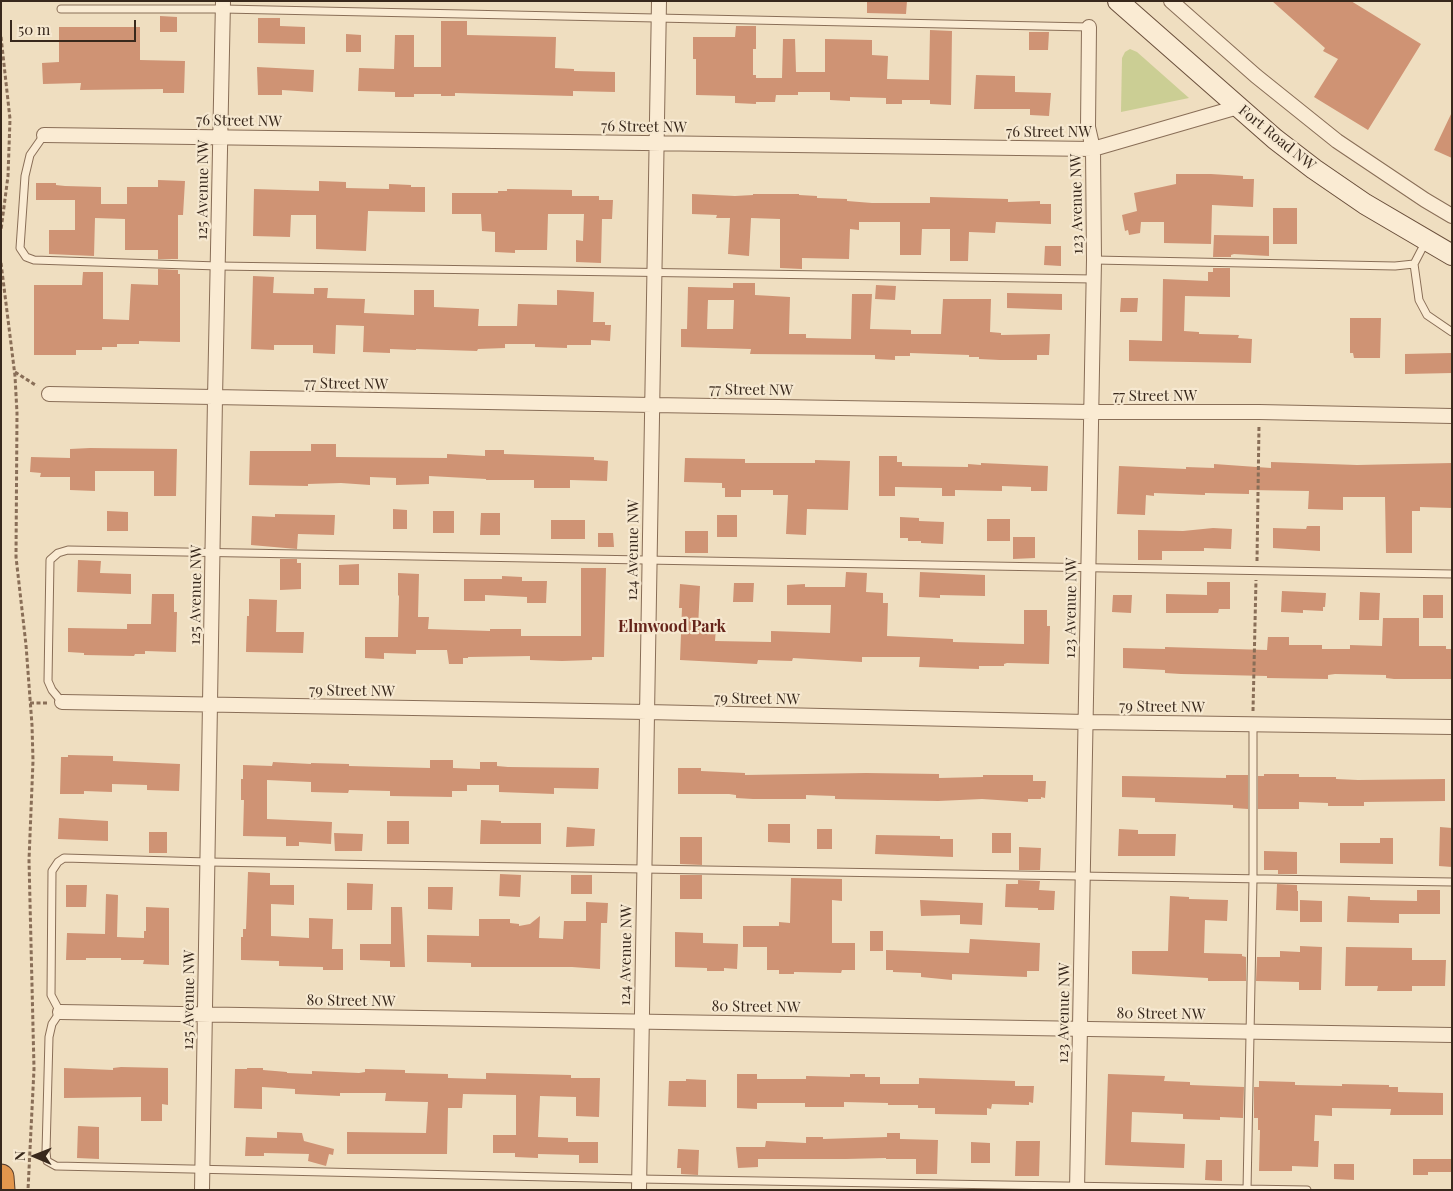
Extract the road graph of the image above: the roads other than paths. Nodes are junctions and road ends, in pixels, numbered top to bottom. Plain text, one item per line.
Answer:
1 (659, 1) edge
2 (1118, 1) edge
3 (1171, 1) edge
4 (223, 5) edge
5 (62, 9) dead end
6 (658, 18) junction
7 (1089, 27) joint
8 (1238, 107) junction
9 (44, 135) joint
10 (220, 137) junction
11 (656, 143) junction
12 (1092, 149) junction
13 (1452, 216) edge
14 (1427, 240) junction
15 (1452, 255) edge
16 (1094, 260) junction
17 (1414, 264) junction
18 (218, 266) junction
19 (654, 273) junction
20 (1094, 279) junction
21 (1452, 332) edge
22 (49, 394) road end
23 (215, 398) junction
24 (652, 405) junction
25 (1091, 412) junction
26 (1452, 416) edge
27 (213, 553) junction
28 (649, 560) junction
29 (1088, 568) junction
30 (1452, 574) edge
31 (62, 702) joint
32 (210, 705) junction
33 (647, 712) junction
34 (1086, 722) junction
35 (1253, 724) junction
36 (1452, 727) edge
37 (208, 862) junction
38 (644, 869) junction
39 (1083, 876) junction
40 (1253, 879) junction
41 (1452, 882) edge
42 (60, 1012) junction
43 (206, 1014) junction
44 (642, 1022) junction
45 (1080, 1029) junction
46 (1250, 1032) junction
47 (1452, 1035) edge
48 (203, 1168) junction
49 (1, 1177) edge
50 (639, 1184) edge
51 (1077, 1188) edge
52 (1247, 1189) edge
53 (2, 1190) edge
54 (202, 1190) edge
55 (1307, 1190) edge

1 - 6 street, 124 Avenue NW
2 - 8 street, Fort Road NW
3 - 13 street
4 - 5 lane
4 - 6 lane
4 - 10 street, 125 Avenue NW
6 - 7 lane
6 - 11 street, 124 Avenue NW
7 - 12 street, 123 Avenue NW
8 - 12 street, 76 Street NW
8 - 14 street, Fort Road NW
9 - 10 street, 76 Street NW
9 - 18 lane
10 - 11 street, 76 Street NW
10 - 18 street, 125 Avenue NW
11 - 12 street, 76 Street NW
11 - 19 street, 124 Avenue NW
12 - 16 street, 123 Avenue NW
14 - 15 street, Fort Road NW
14 - 17 lane
16 - 17 lane
16 - 20 street, 123 Avenue NW
17 - 21 lane
18 - 19 lane
18 - 23 street, 125 Avenue NW
19 - 20 lane
19 - 24 street, 124 Avenue NW
20 - 25 street, 123 Avenue NW
22 - 23 street, 77 Street NW
23 - 24 street, 77 Street NW
23 - 27 street, 125 Avenue NW
24 - 25 street, 77 Street NW
24 - 28 street, 124 Avenue NW
25 - 26 street, 77 Street NW
25 - 29 street, 123 Avenue NW
27 - 28 lane
27 - 31 lane
27 - 32 street, 125 Avenue NW
28 - 29 lane
28 - 33 street, 124 Avenue NW
29 - 30 lane
29 - 34 street, 123 Avenue NW
31 - 32 street, 79 Street NW
32 - 33 street, 79 Street NW
32 - 37 street, 125 Avenue NW
33 - 34 street, 79 Street NW
33 - 38 street, 124 Avenue NW
34 - 35 street, 79 Street NW
34 - 39 street, 123 Avenue NW
35 - 36 street, 79 Street NW
35 - 40 lane
37 - 38 lane
37 - 42 lane
37 - 43 street, 125 Avenue NW
38 - 39 lane
38 - 44 street, 124 Avenue NW
39 - 40 lane
39 - 45 street, 123 Avenue NW
40 - 41 lane
40 - 46 lane
42 - 43 street, 80 Street NW
42 - 48 lane
43 - 44 street, 80 Street NW
43 - 48 street, 125 Avenue NW
44 - 45 street, 80 Street NW
44 - 50 street, 124 Avenue NW
45 - 46 street, 80 Street NW
45 - 51 street, 123 Avenue NW
46 - 47 street, 80 Street NW
46 - 52 lane
48 - 50 lane
48 - 54 street, 125 Avenue NW
49 - 53 highway
50 - 51 lane
51 - 52 lane
52 - 55 lane

